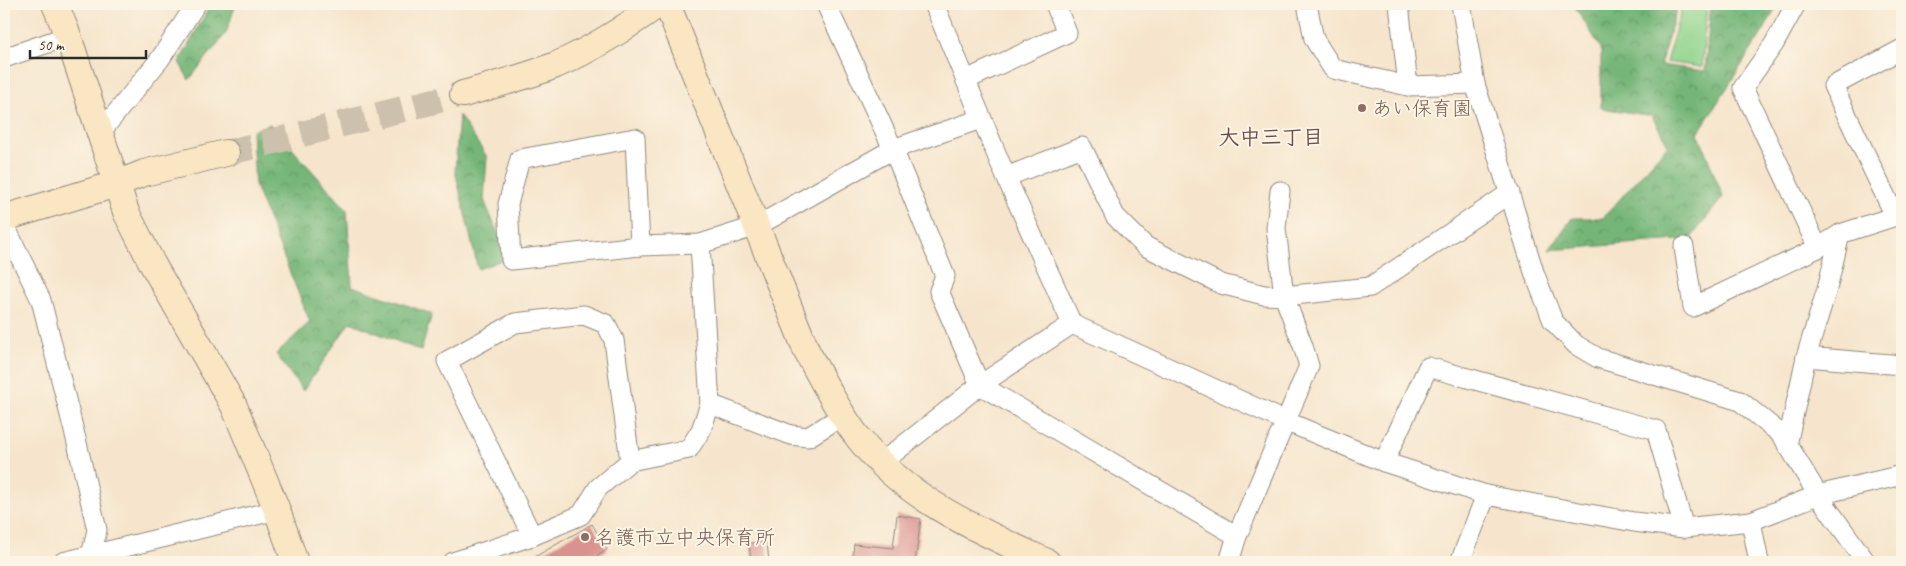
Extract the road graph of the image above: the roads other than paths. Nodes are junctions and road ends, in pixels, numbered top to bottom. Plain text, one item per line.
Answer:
1 (55, 4) edge
2 (196, 4) edge
3 (659, 4) edge
4 (667, 4) edge
5 (826, 4) edge
6 (934, 4) edge
7 (1055, 4) edge
8 (1307, 4) edge
9 (1399, 4) edge
10 (1461, 4) edge
11 (1796, 4) edge
12 (68, 36) junction
13 (1902, 49) edge
14 (4, 58) edge
15 (966, 80) junction
16 (1475, 84) junction
17 (1408, 86) junction
18 (463, 94) tunnel mouth
19 (981, 119) junction
20 (100, 133) junction
21 (893, 149) junction
22 (226, 153) tunnel mouth
23 (1006, 176) junction
24 (116, 184) junction
25 (1280, 191) dead end
26 (1510, 193) junction
27 (1898, 215) edge
28 (4, 218) edge
29 (4, 224) edge
30 (757, 226) junction
31 (1840, 234) junction
32 (700, 244) junction
33 (640, 246) junction
34 (1684, 247) dead end
35 (1818, 248) junction
36 (1284, 296) junction
37 (1072, 324) junction
38 (1806, 357) junction
39 (1902, 365) edge
40 (980, 385) junction
41 (710, 404) junction
42 (844, 416) junction
43 (1284, 421) junction
44 (1788, 445) junction
45 (630, 461) junction
46 (1384, 462) junction
47 (881, 463) junction
48 (1902, 475) edge
49 (1486, 495) junction
50 (1818, 495) junction
51 (277, 510) junction
52 (1751, 521) junction
53 (1684, 528) junction
54 (532, 536) junction
55 (1237, 536) junction
56 (91, 559) edge
57 (63, 562) edge
58 (295, 562) edge
59 (453, 562) edge
60 (1047, 562) edge
61 (1229, 562) edge
62 (1460, 562) edge
63 (1759, 562) edge
64 (1866, 562) edge

1 - 12 street
2 - 20 street
3 - 18 street
4 - 30 street
5 - 21 street
6 - 15 street
7 - 15 street
8 - 17 street
9 - 17 street
10 - 16 street
11 - 35 street
12 - 14 street
12 - 20 street
13 - 27 street
15 - 19 street
16 - 17 street
16 - 26 street
19 - 21 street
19 - 23 street
20 - 24 street
21 - 30 street
21 - 40 street
22 - 24 street
23 - 36 street
23 - 37 street
24 - 28 street
24 - 51 street
25 - 36 street
26 - 36 street
26 - 44 street
27 - 31 street
29 - 56 street
30 - 32 street
30 - 42 street
31 - 35 street
31 - 38 street
32 - 33 street
32 - 41 street
33 - 33 street
34 - 35 street
36 - 43 street
37 - 40 street
37 - 43 street
38 - 39 street
38 - 44 street
40 - 47 street
40 - 55 street
41 - 42 street
41 - 45 street
42 - 47 street
43 - 46 street
43 - 55 street
44 - 50 street
45 - 54 street
45 - 54 street
46 - 49 street
46 - 53 street
47 - 60 street
48 - 50 street
49 - 53 street
49 - 62 street
50 - 52 street
50 - 64 street
51 - 56 street
51 - 58 street
52 - 53 street
52 - 63 street
54 - 59 street
55 - 61 street
56 - 57 street

